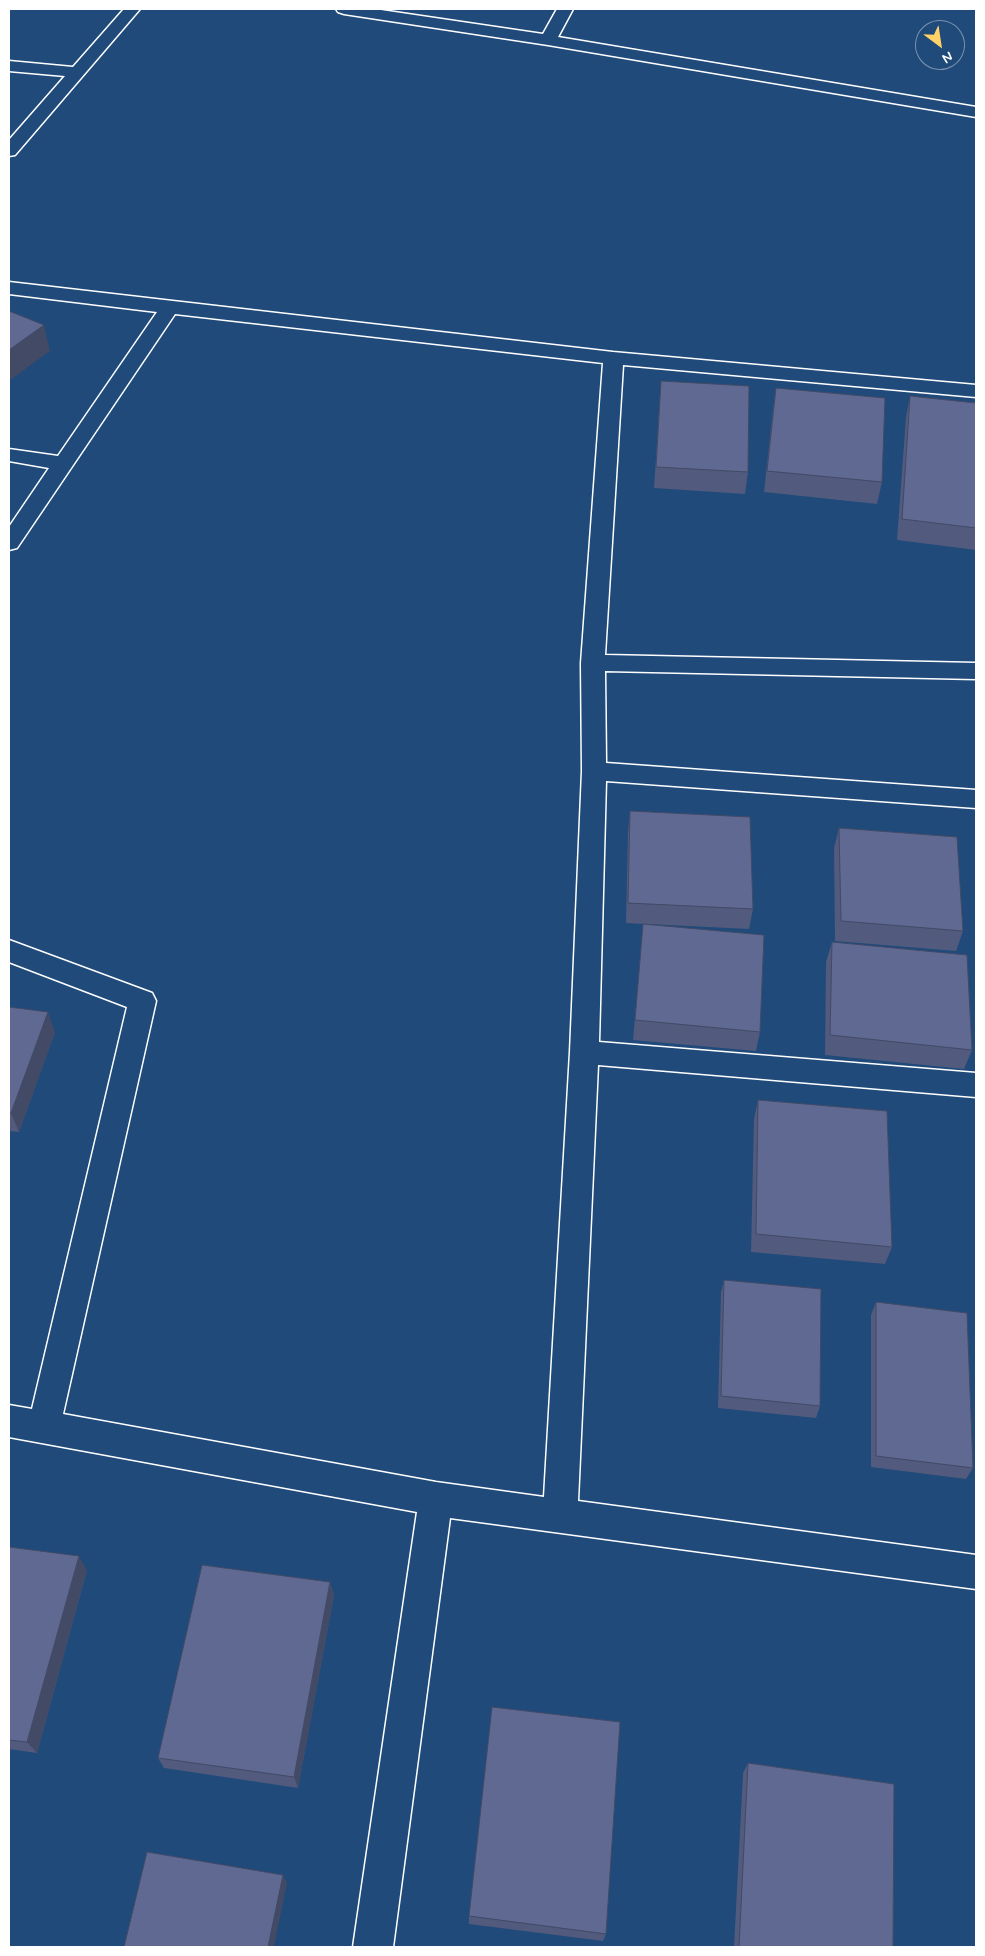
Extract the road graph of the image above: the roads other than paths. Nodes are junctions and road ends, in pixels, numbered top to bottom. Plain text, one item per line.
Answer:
1 (132, 9) edge
2 (344, 9) edge
3 (565, 9) edge
4 (548, 40) junction
5 (9, 66) edge
6 (77, 72) junction
7 (976, 112) edge
8 (9, 151) edge
9 (9, 288) edge
10 (170, 308) junction
11 (613, 358) junction
12 (976, 392) edge
13 (9, 455) edge
14 (64, 464) junction
15 (9, 543) edge
16 (593, 663) junction
17 (976, 671) edge
18 (594, 771) junction
19 (976, 799) edge
20 (9, 951) edge
21 (584, 1052) junction
22 (976, 1085) edge
23 (9, 1421) edge
24 (44, 1426) junction
25 (436, 1499) junction
26 (560, 1516) junction
27 (976, 1572) edge
28 (373, 1947) edge

1 - 6 street
2 - 4 street
3 - 4 street
4 - 7 street
5 - 6 street
6 - 8 street
9 - 10 street
10 - 11 street
10 - 14 street
11 - 12 street
11 - 16 street
13 - 14 street
14 - 15 street
16 - 17 street
16 - 18 street
18 - 19 street
18 - 21 street
20 - 24 street
21 - 22 street
21 - 26 street
23 - 24 street
24 - 25 street
25 - 26 street
25 - 28 street
26 - 27 street

